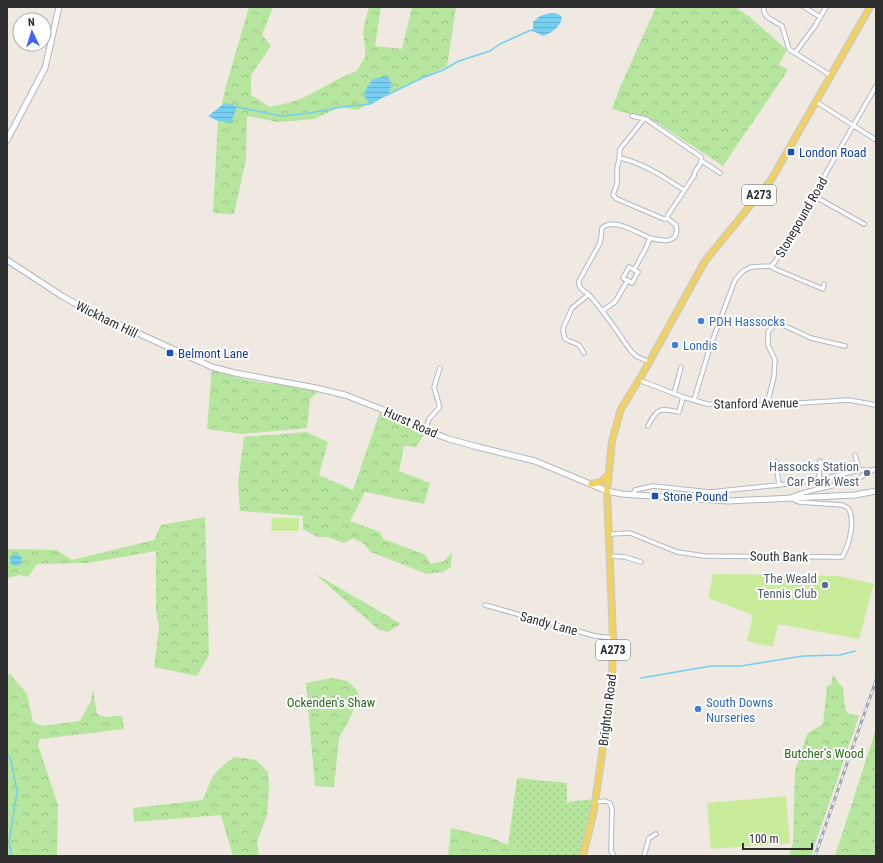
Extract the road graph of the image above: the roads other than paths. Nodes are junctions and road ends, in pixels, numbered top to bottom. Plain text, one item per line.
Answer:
1 (59, 7) edge
2 (764, 7) edge
3 (804, 7) edge
4 (826, 7) edge
5 (870, 7) edge
6 (820, 17) junction
7 (795, 53) junction
8 (830, 75) junction
9 (876, 86) edge
10 (815, 101) junction
11 (632, 116) dead end
12 (644, 119) junction
13 (854, 126) junction
14 (7, 140) edge
15 (876, 140) edge
16 (620, 158) junction
17 (702, 162) junction
18 (720, 173) dead end
19 (684, 190) junction
20 (814, 196) junction
21 (667, 218) junction
22 (864, 224) dead end
23 (650, 238) junction
24 (7, 260) edge
25 (771, 266) junction
26 (634, 270) junction
27 (628, 280) junction
28 (824, 284) dead end
29 (588, 295) junction
30 (602, 312) junction
31 (844, 346) dead end
32 (584, 353) dead end
33 (649, 362) junction
34 (212, 367) joint
35 (681, 367) dead end
36 (440, 368) dead end
37 (639, 380) junction
38 (674, 394) junction
39 (683, 397) junction
40 (694, 400) junction
41 (767, 405) junction
42 (876, 405) edge
43 (648, 426) dead end
44 (425, 430) junction
45 (855, 455) dead end
46 (820, 461) dead end
47 (776, 462) dead end
48 (876, 469) edge
49 (859, 470) junction
50 (869, 470) junction
51 (608, 476) junction
52 (819, 479) junction
53 (591, 484) junction
54 (778, 485) junction
55 (607, 491) junction
56 (876, 491) edge
57 (633, 494) junction
58 (790, 497) junction
59 (610, 534) junction
60 (610, 556) junction
61 (642, 562) dead end
62 (485, 605) dead end
63 (613, 638) junction
64 (595, 802) junction
65 (656, 834) dead end
66 (583, 856) edge
67 (612, 856) edge
68 (644, 856) edge

1 - 14 main road
2 - 7 street
3 - 6 street
4 - 6 street
5 - 8 main road, A273
6 - 7 street
7 - 8 street
8 - 10 main road, A273
9 - 13 street, Stonepound Road
10 - 13 street
10 - 33 main road, A273
11 - 12 street
12 - 16 street
12 - 17 street
13 - 15 street
13 - 20 street, Stonepound Road
16 - 19 street
16 - 21 street
17 - 18 street
17 - 19 street
19 - 21 street
20 - 22 street
20 - 25 street, Stonepound Road
21 - 23 street
23 - 26 street
23 - 29 street
24 - 34 main road, Wickham Hill
25 - 28 street
25 - 40 street, Stonepound Road
26 - 27 street
26 - 27 street
27 - 30 street
29 - 30 street
29 - 32 street
30 - 33 street
31 - 41 street
33 - 37 main road, A273
34 - 44 main road, Hurst Road
35 - 38 street
36 - 44 street
37 - 38 street, Stanford Avenue
37 - 51 main road, A273
38 - 39 street, Stanford Avenue
39 - 40 street, Stanford Avenue
39 - 43 street
40 - 41 street, Stanford Avenue
41 - 42 street, Stanford Avenue
44 - 53 main road, Hurst Road
45 - 49 street
46 - 52 street
47 - 54 street
48 - 50 street
49 - 50 street
49 - 52 street
50 - 58 street
51 - 53 main road
51 - 55 main road, A273
52 - 54 street
53 - 55 main road, Hurst Road
54 - 57 street
55 - 57 main road, Hurst Road
55 - 59 main road, Brighton Road / A273
56 - 58 main road, Hurst Road
57 - 58 main road, Hurst Road
58 - 59 street, South Bank
59 - 60 main road, Brighton Road / A273
60 - 61 street
60 - 63 main road, Brighton Road / A273
62 - 63 street, Sandy Lane
63 - 64 main road, Brighton Road / A273
64 - 66 main road, Brighton Road / A273
64 - 67 street
65 - 68 street

